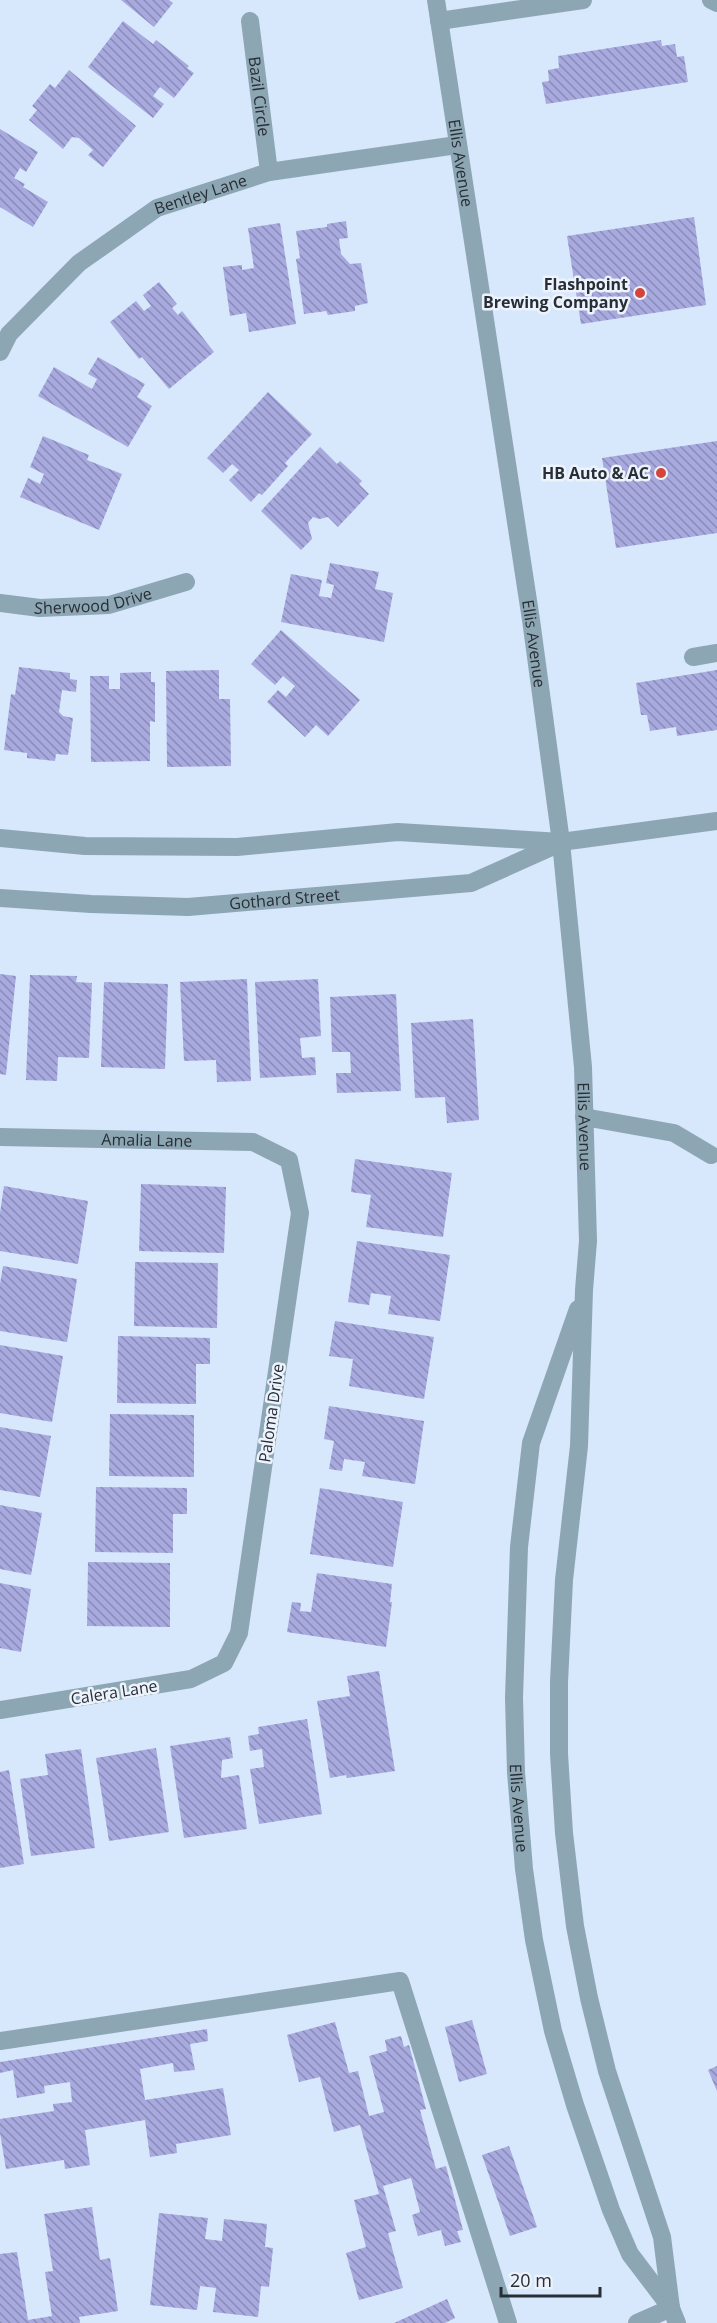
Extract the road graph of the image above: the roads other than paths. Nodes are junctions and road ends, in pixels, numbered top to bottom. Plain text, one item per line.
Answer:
1 (436, 0) edge
2 (583, 0) edge
3 (711, 0) edge
4 (717, 3) edge
5 (250, 21) dead end
6 (439, 21) junction
7 (457, 145) junction
8 (269, 172) junction
9 (0, 352) edge
10 (186, 582) dead end
11 (0, 603) edge
12 (717, 653) edge
13 (693, 657) dead end
14 (717, 821) edge
15 (0, 838) edge
16 (561, 842) junction
17 (0, 898) edge
18 (584, 1117) junction
19 (0, 1137) edge
20 (711, 1155) dead end
21 (289, 1160) joint
22 (584, 1290) junction
23 (224, 1663) joint
24 (0, 1710) edge
25 (0, 2041) edge
26 (674, 2316) edge
27 (508, 2323) edge
28 (637, 2323) edge

1 - 6 street, Ellis Avenue
2 - 6 street
3 - 4 street
5 - 8 street, Bazil Circle
6 - 7 street, Ellis Avenue
7 - 8 street, Bentley Lane
7 - 16 street, Ellis Avenue
8 - 9 street, Bentley Lane
10 - 11 street, Sherwood Drive
12 - 13 street
14 - 16 street, Gothard Street
15 - 16 street, Gothard Street
16 - 17 street, Gothard Street
16 - 18 street, Ellis Avenue
18 - 20 street
18 - 22 street, Ellis Avenue
19 - 21 street, Amalia Lane
21 - 23 street, Paloma Drive
22 - 26 street, Ellis Avenue
22 - 26 street, Ellis Avenue
23 - 24 street, Calera Lane
25 - 27 street
26 - 28 street

